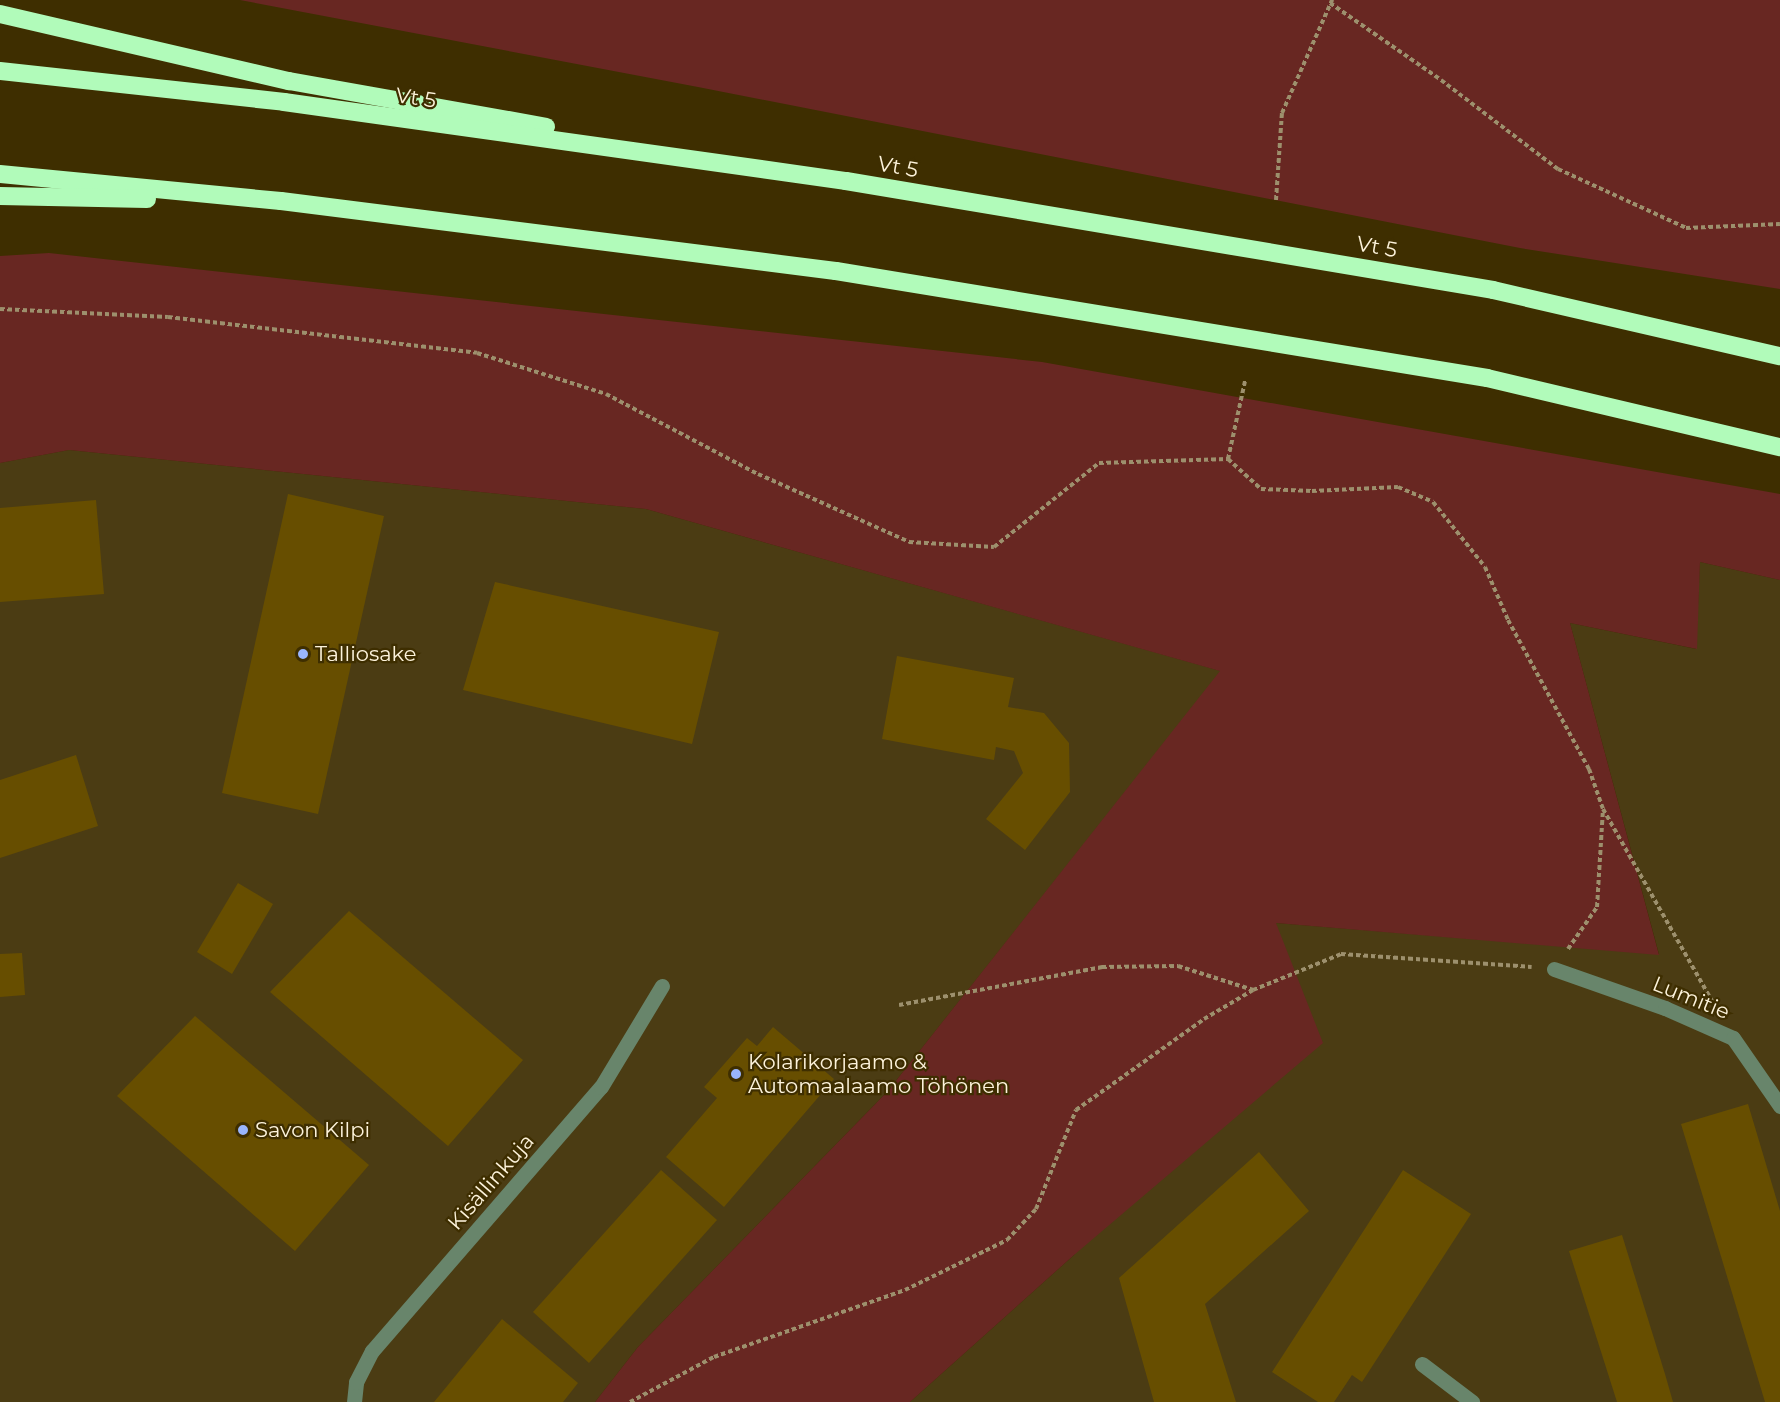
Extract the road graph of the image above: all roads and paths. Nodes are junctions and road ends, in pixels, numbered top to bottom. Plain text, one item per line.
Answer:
1 (1331, 2) edge
2 (0, 14) edge
3 (0, 71) edge
4 (0, 174) edge
5 (846, 181) junction
6 (0, 196) edge
7 (1276, 200) dead end
8 (281, 201) junction
9 (1780, 224) edge
10 (0, 309) edge
11 (1780, 356) edge
12 (1245, 381) dead end
13 (1780, 447) edge
14 (1228, 459) junction
15 (1603, 809) junction
16 (1554, 969) junction
17 (662, 986) dead end
18 (1253, 990) junction
19 (899, 1005) dead end
20 (1733, 1038) junction
21 (1780, 1106) edge
22 (1422, 1364) dead end
23 (354, 1402) edge
24 (630, 1402) edge
25 (1472, 1402) edge

1 - 7 path
1 - 9 path
2 - 5 highway
3 - 5 highway, Vt 5
4 - 8 highway
5 - 11 highway, Vt 5
6 - 8 highway
8 - 13 highway
10 - 14 path
12 - 14 path
14 - 15 path
15 - 16 path
15 - 20 path
16 - 18 path
16 - 20 street, Lumitie
17 - 23 street, Kisällinkuja
18 - 19 path
18 - 24 path
20 - 21 street, Lumitie
22 - 25 street

